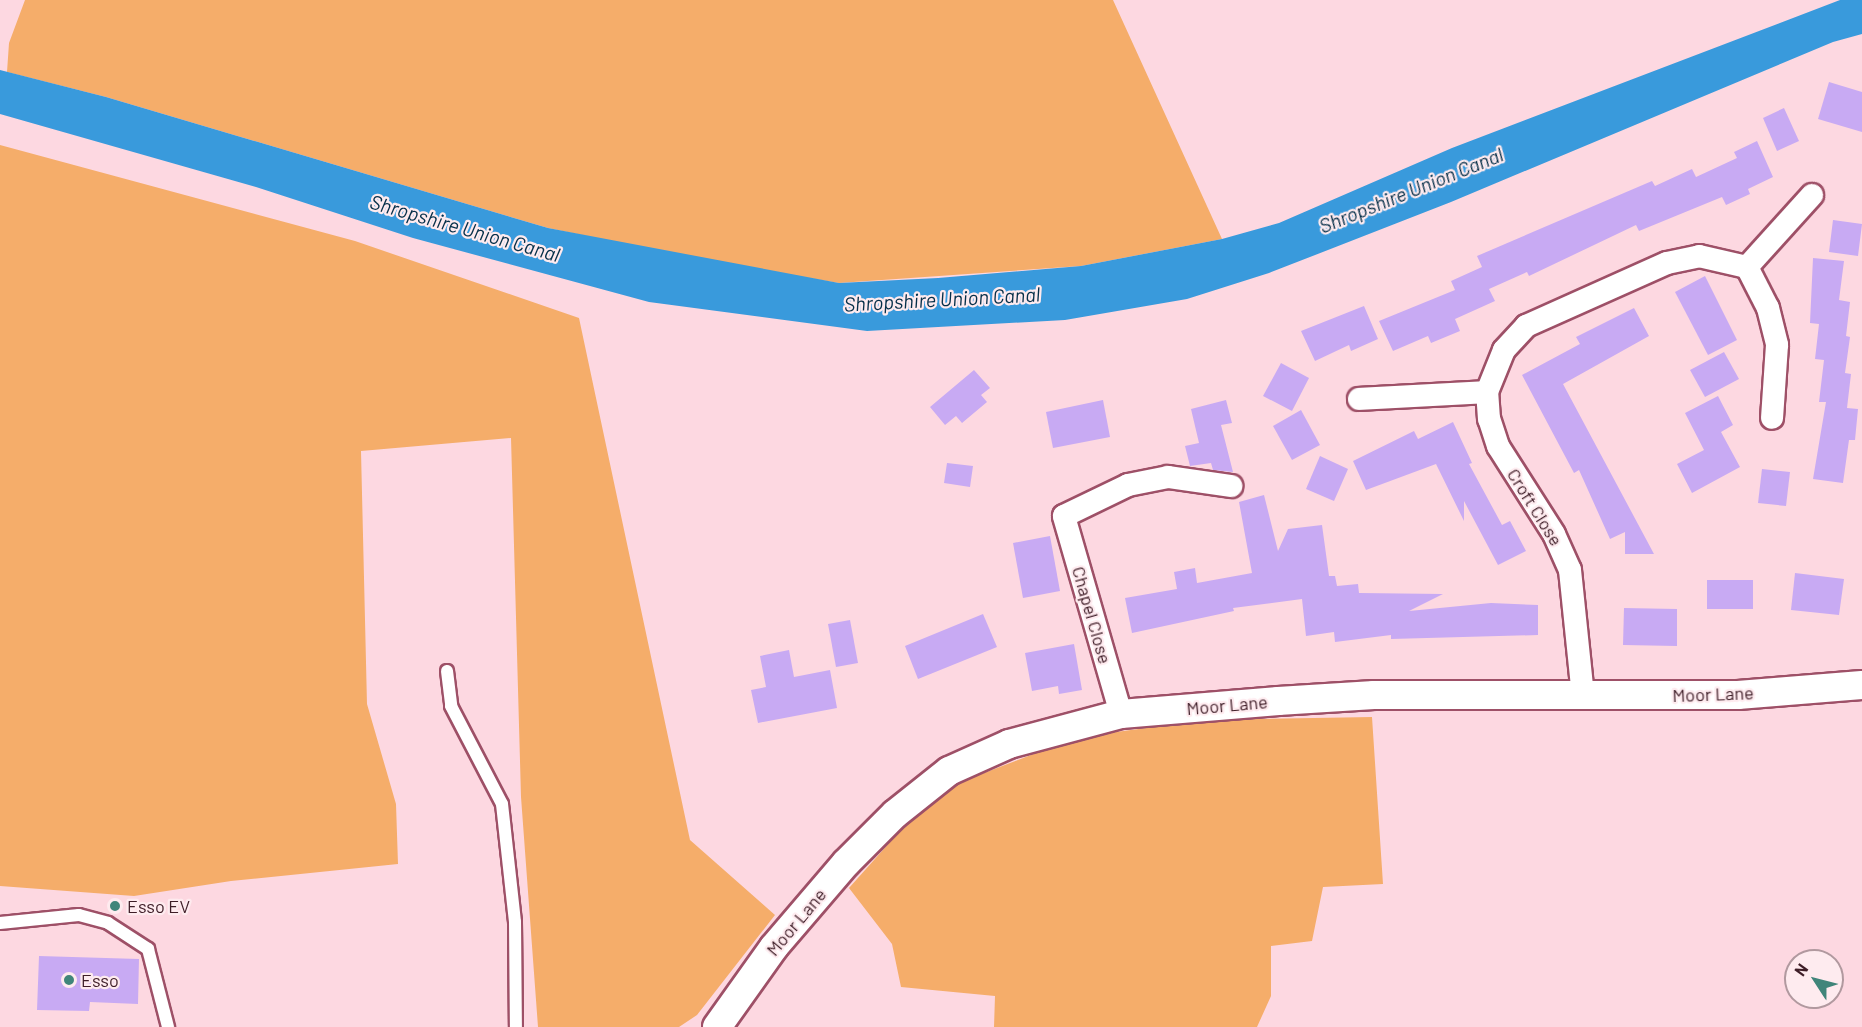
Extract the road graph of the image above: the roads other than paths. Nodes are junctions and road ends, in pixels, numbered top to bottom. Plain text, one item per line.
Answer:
1 (1812, 195) dead end
2 (1747, 267) junction
3 (1487, 392) junction
4 (1359, 399) dead end
5 (1772, 418) dead end
6 (1231, 486) dead end
7 (447, 671) dead end
8 (1862, 686) edge
9 (1583, 696) junction
10 (1121, 714) junction
11 (0, 923) edge
12 (168, 1027) edge
13 (516, 1027) edge
14 (717, 1027) edge

1 - 2 street
2 - 3 street
2 - 5 street
3 - 4 street
3 - 9 street, Croft Close
6 - 10 street, Chapel Close
7 - 13 lane
8 - 9 street, Moor Lane
9 - 10 street, Moor Lane
10 - 14 street, Moor Lane
11 - 12 lane

